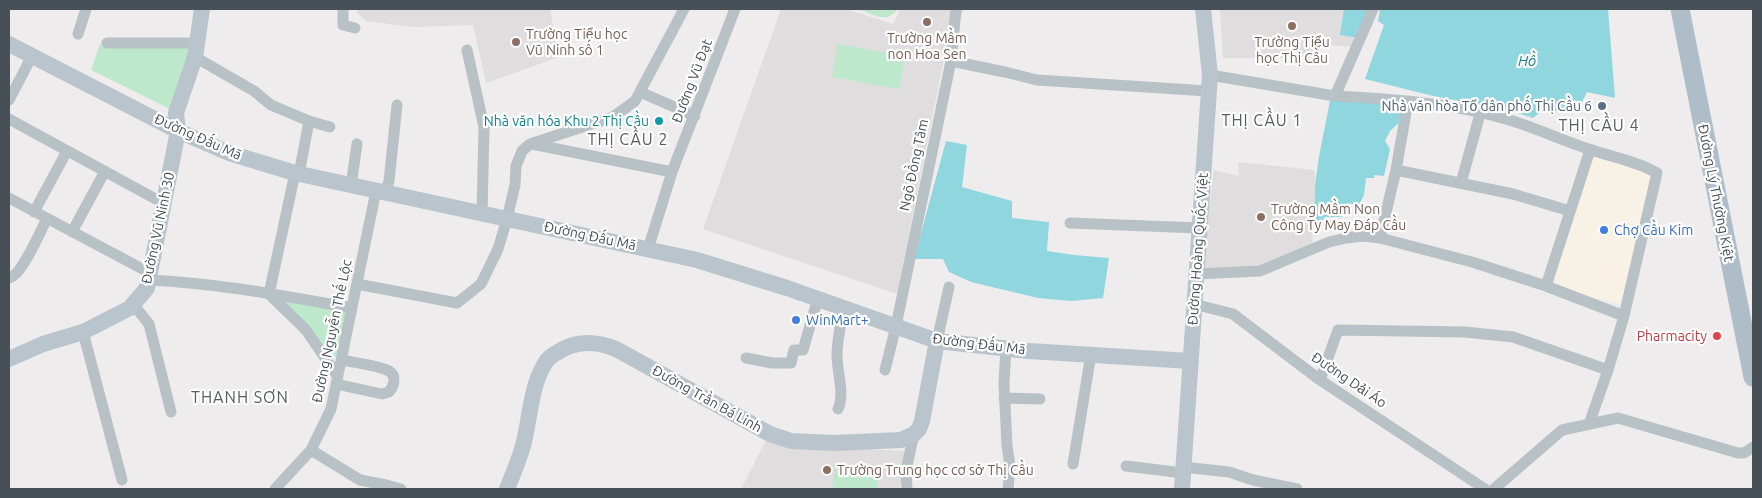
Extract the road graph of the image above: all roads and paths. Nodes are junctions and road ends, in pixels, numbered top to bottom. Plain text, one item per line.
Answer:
1 (86, 9) edge
2 (202, 9) edge
3 (343, 9) edge
4 (684, 9) edge
5 (735, 9) edge
6 (956, 9) edge
7 (1203, 9) edge
8 (1373, 9) edge
9 (1680, 9) edge
10 (355, 28) dead end
11 (78, 34) dead end
12 (107, 43) dead end
13 (9, 44) edge
14 (196, 50) junction
15 (467, 50) dead end
16 (32, 56) junction
17 (951, 61) junction
18 (1209, 83) junction
19 (640, 92) junction
20 (1335, 96) junction
21 (9, 100) edge
22 (1408, 101) junction
23 (397, 105) dead end
24 (1480, 114) junction
25 (695, 116) junction
26 (9, 119) edge
27 (309, 120) junction
28 (330, 127) dead end
29 (178, 130) junction
30 (358, 144) dead end
31 (530, 144) junction
32 (1590, 150) junction
33 (67, 151) junction
34 (1396, 170) junction
35 (105, 172) junction
36 (672, 172) junction
37 (297, 174) junction
38 (1461, 183) junction
39 (351, 186) junction
40 (381, 192) junction
41 (9, 198) edge
42 (163, 203) junction
43 (1570, 211) junction
44 (34, 212) junction
45 (482, 214) junction
46 (47, 218) junction
47 (507, 219) junction
48 (1070, 223) dead end
49 (1199, 228) junction
50 (72, 232) junction
51 (1380, 238) junction
52 (648, 249) junction
53 (1196, 274) junction
54 (149, 276) junction
55 (9, 278) edge
56 (357, 284) junction
57 (1546, 286) junction
58 (949, 287) dead end
59 (269, 294) junction
60 (818, 298) junction
61 (133, 304) junction
62 (1194, 304) junction
63 (352, 308) junction
64 (844, 308) junction
65 (1624, 316) junction
66 (896, 326) junction
67 (83, 332) junction
68 (937, 341) junction
69 (1006, 348) junction
70 (1091, 354) junction
71 (746, 358) dead end
72 (9, 359) edge
73 (342, 360) junction
74 (1190, 361) junction
75 (885, 370) dead end
76 (1608, 370) junction
77 (1753, 377) edge
78 (1320, 380) junction
79 (337, 381) junction
80 (1004, 398) junction
81 (1040, 400) dead end
82 (838, 409) dead end
83 (171, 412) dead end
84 (1589, 424) junction
85 (914, 434) junction
86 (1753, 447) edge
87 (311, 450) junction
88 (1073, 464) dead end
89 (1126, 466) dead end
90 (1182, 477) edge
91 (122, 480) dead end
92 (283, 487) edge
93 (401, 489) edge
94 (507, 489) edge
95 (907, 489) edge
96 (1008, 489) edge
97 (1297, 489) edge
98 (1485, 489) edge
99 (1494, 489) edge

1 - 11 street
2 - 14 street, Đường Vũ Ninh 30
3 - 10 street
4 - 19 street
5 - 25 street, Đường Vũ Đạt
6 - 17 street, Ngõ Đồng Tâm
7 - 18 street, Đường Hoàng Quốc Việt
8 - 20 street
9 - 77 main road, Đường Lý Thường Kiệt
12 - 14 street
13 - 16 street, Đường Đấu Mã
14 - 27 street
14 - 29 street, Đường Vũ Ninh 30
15 - 45 street
16 - 21 street
16 - 29 street, Đường Đấu Mã
17 - 18 street
17 - 66 street, Ngõ Đồng Tâm
18 - 20 street
18 - 49 street, Đường Hoàng Quốc Việt
19 - 25 street
19 - 31 street
20 - 22 street
22 - 24 street
22 - 34 street
23 - 40 street, Đường Nguyễn Thế Lộc
24 - 32 street
24 - 38 street
25 - 36 street, Đường Vũ Đạt
26 - 33 street
27 - 28 street
27 - 37 street
29 - 37 street, Đường Đấu Mã
29 - 42 street, Đường Vũ Ninh 30
30 - 39 street
31 - 36 street
31 - 47 street
32 - 43 street
32 - 65 street
33 - 35 street
33 - 44 street
34 - 38 street
34 - 51 street
35 - 42 street
35 - 50 street
36 - 52 street, Đường Vũ Đạt
37 - 39 street, Đường Đấu Mã
37 - 59 street
38 - 43 street
39 - 40 street, Đường Đấu Mã
40 - 45 street, Đường Đấu Mã
40 - 56 street, Đường Nguyễn Thế Lộc
41 - 44 street
42 - 54 street, Đường Vũ Ninh 30
43 - 57 street
44 - 46 street
45 - 47 street, Đường Đấu Mã
46 - 50 street
46 - 55 street
47 - 52 street, Đường Đấu Mã
47 - 56 street
48 - 49 street
49 - 53 street, Đường Hoàng Quốc Việt
50 - 54 street
51 - 53 street
51 - 57 street
52 - 60 street, Đường Đấu Mã
53 - 62 street, Đường Hoàng Quốc Việt
54 - 59 street
54 - 61 street, Đường Vũ Ninh 30
56 - 63 street, Đường Nguyễn Thế Lộc
57 - 65 street
58 - 68 street
59 - 63 street
59 - 79 street
60 - 64 street, Đường Đấu Mã
60 - 71 street
61 - 67 street, Đường Vũ Ninh 30
61 - 83 street
62 - 74 street, Đường Hoàng Quốc Việt
62 - 78 street, Đường Dải Áo
63 - 73 street, Đường Nguyễn Thế Lộc
64 - 66 street, Đường Đấu Mã
64 - 82 street
65 - 76 street
66 - 68 street, Đường Đấu Mã
66 - 75 street, Ngõ Đồng Tâm
67 - 72 street, Đường Vũ Ninh 30
67 - 91 street
68 - 69 street, Đường Đấu Mã
68 - 85 street
69 - 70 street, Đường Đấu Mã
69 - 80 street
70 - 74 street, Đường Đấu Mã
70 - 88 street
73 - 79 street, Đường Nguyễn Thế Lộc
73 - 79 street
74 - 90 street, Đường Hoàng Quốc Việt
76 - 78 street
76 - 84 street
78 - 98 street, Đường Dải Áo
79 - 87 street, Đường Nguyễn Thế Lộc
80 - 81 street
80 - 96 street
84 - 86 street
84 - 99 street
85 - 94 street, Đường Trần Bá Linh
85 - 95 street
87 - 92 street, Đường Nguyễn Thế Lộc
87 - 93 street
89 - 90 street
90 - 97 street

